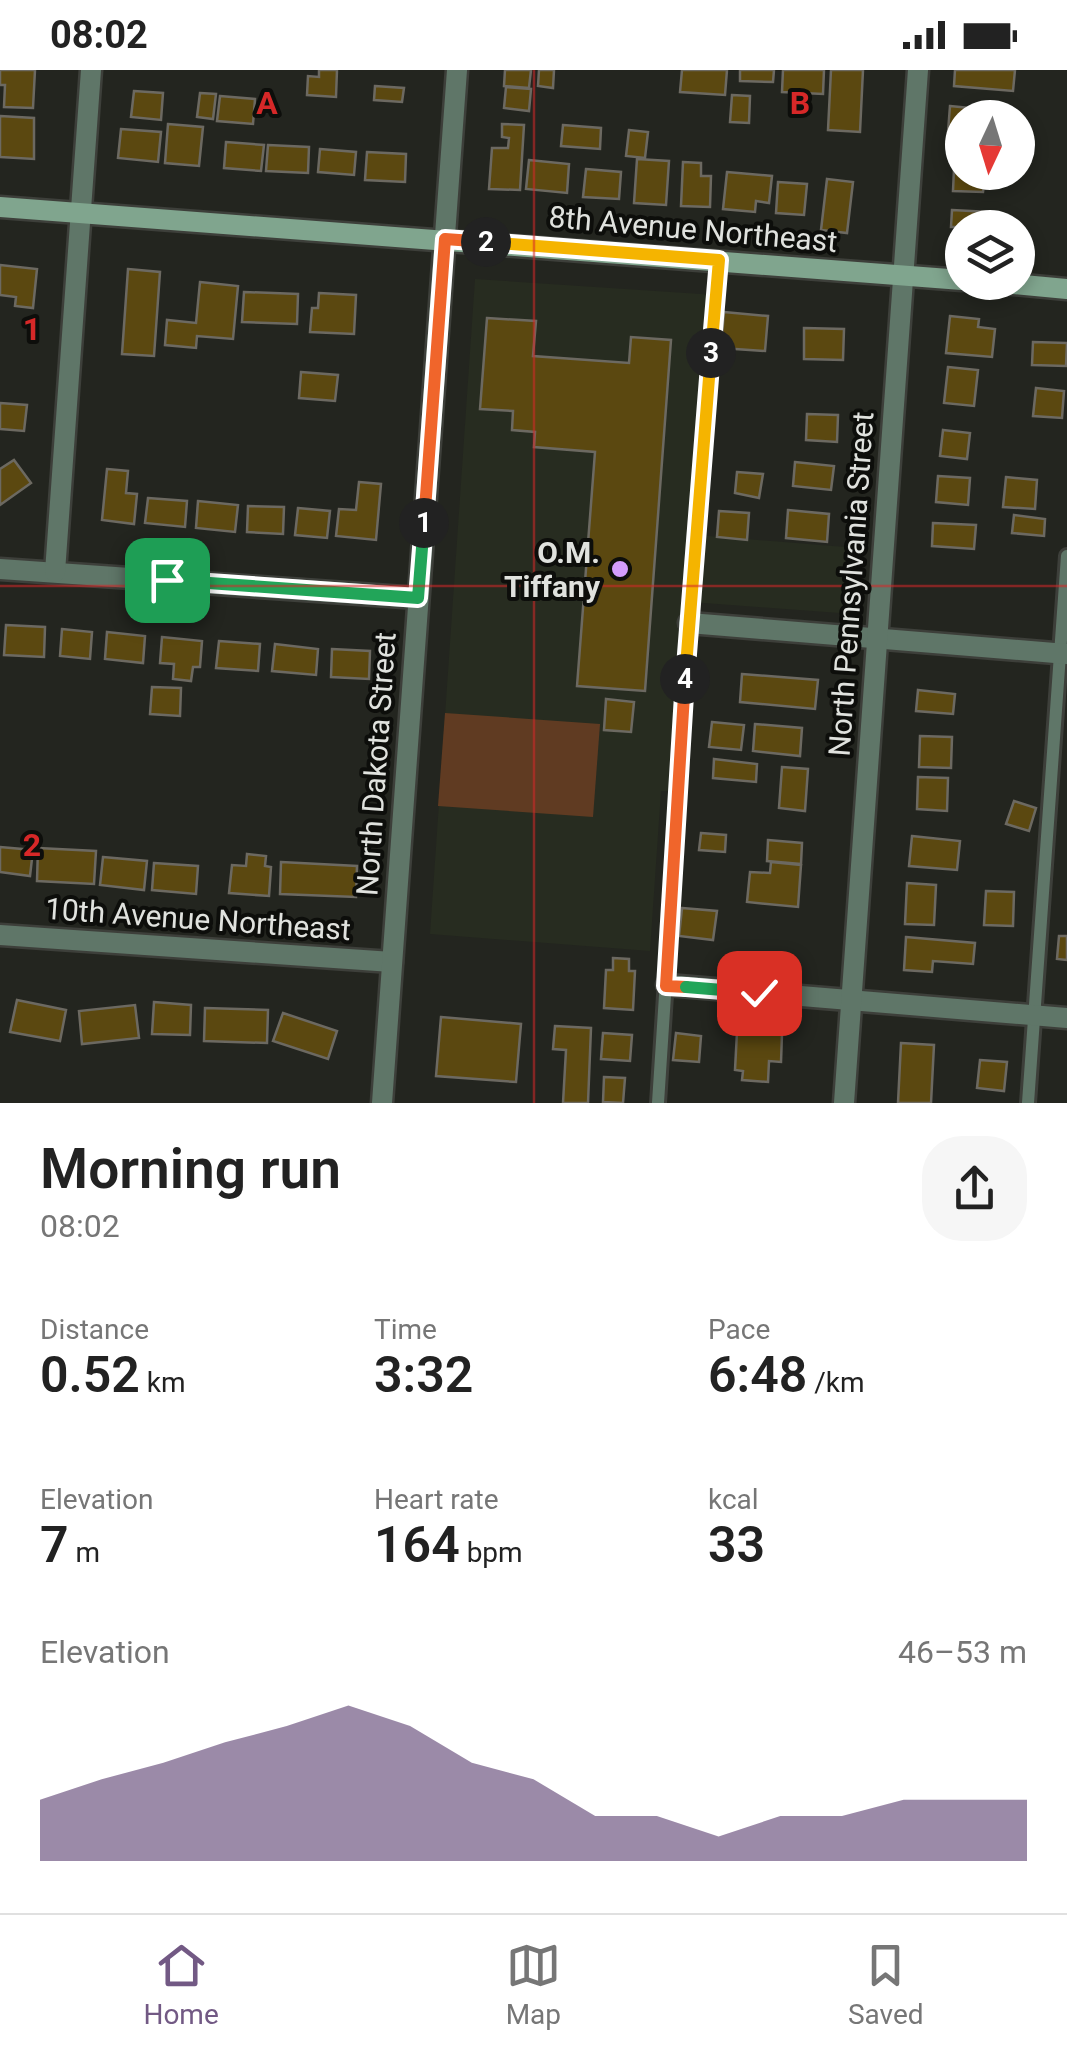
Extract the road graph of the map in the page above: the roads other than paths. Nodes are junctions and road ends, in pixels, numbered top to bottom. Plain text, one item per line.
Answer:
1 (91, 70) edge
2 (457, 70) edge
3 (918, 70) edge
4 (0, 208) edge
5 (80, 213) junction
6 (445, 239) junction
7 (719, 260) junction
8 (903, 276) junction
9 (945, 279) edge
10 (1035, 285) edge
11 (1067, 288) edge
12 (1067, 556) edge
13 (0, 569) edge
14 (55, 572) junction
15 (418, 598) junction
16 (689, 624) junction
17 (878, 638) junction
18 (1064, 653) edge
19 (0, 935) edge
20 (392, 962) junction
21 (666, 986) junction
22 (851, 1000) junction
23 (1034, 1015) junction
24 (1067, 1018) edge
25 (382, 1103) edge
26 (658, 1103) edge
27 (844, 1103) edge
28 (1028, 1103) edge

1 - 5 street
2 - 6 street, North Dakota Street
3 - 8 street, North Pennsylvania Street
4 - 5 main road, 8th Avenue Northeast
5 - 6 main road, 8th Avenue Northeast
5 - 14 street
6 - 7 main road, 8th Avenue Northeast
6 - 15 street, North Dakota Street
7 - 8 main road, 8th Avenue Northeast
7 - 16 lane
8 - 9 main road, 8th Avenue Northeast
8 - 17 street, North Pennsylvania Street
10 - 11 main road
12 - 18 lane
13 - 14 street
14 - 15 street
15 - 20 street, North Dakota Street
16 - 17 street
16 - 21 lane
17 - 18 street
17 - 22 street, North Pennsylvania Street
18 - 23 lane
19 - 20 street, 10th Avenue Northeast
20 - 25 street, North Dakota Street
21 - 22 street
21 - 26 lane
22 - 23 street
22 - 27 street, North Pennsylvania Street
23 - 24 street
23 - 28 lane

